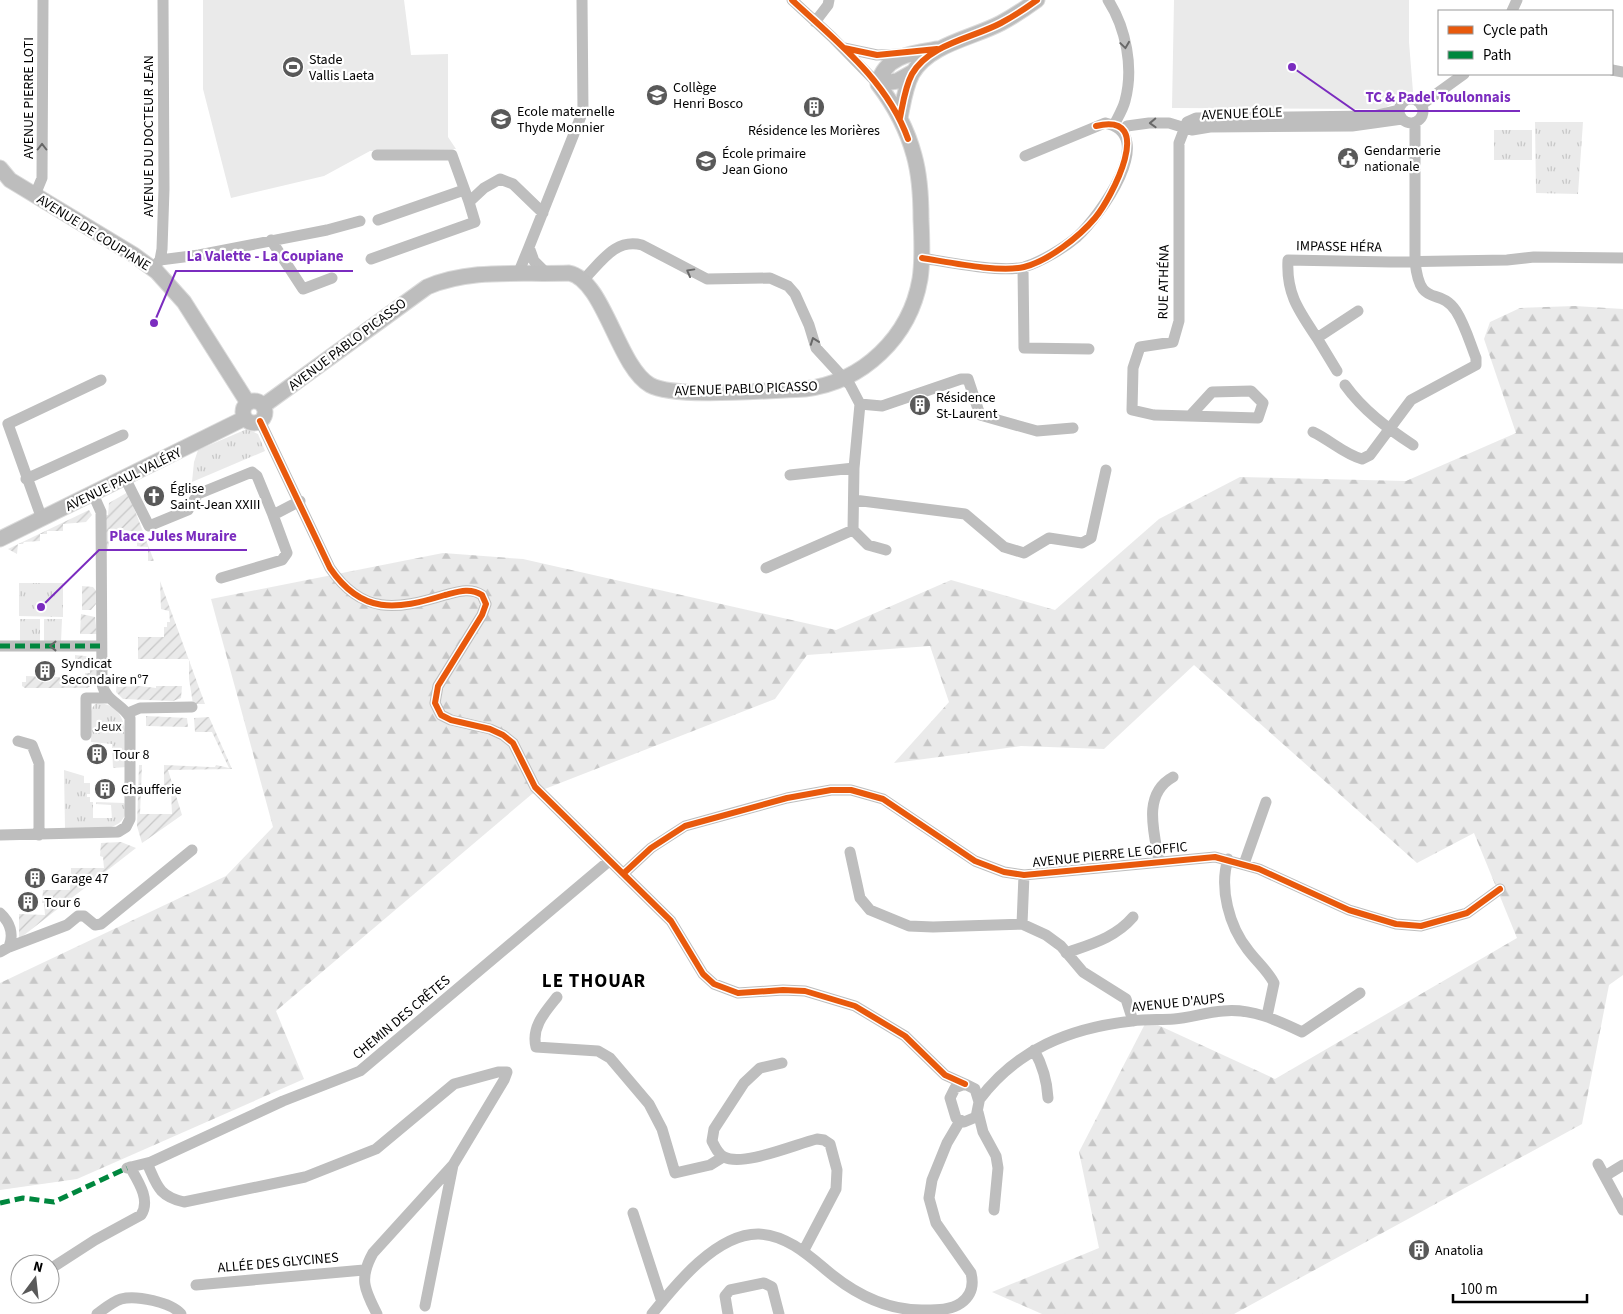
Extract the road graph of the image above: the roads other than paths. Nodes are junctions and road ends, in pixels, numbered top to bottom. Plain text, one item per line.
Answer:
1 (43, 0) edge
2 (163, 0) edge
3 (582, 0) edge
4 (792, 0) edge
5 (829, 0) edge
6 (1037, 0) edge
7 (1108, 0) edge
8 (815, 22) junction
9 (844, 48) junction
10 (942, 48) junction
11 (906, 54) junction
12 (913, 72) junction
13 (1463, 75) edge
14 (878, 84) junction
15 (1422, 105) junction
16 (1401, 115) junction
17 (900, 118) junction
18 (1415, 122) junction
19 (1119, 128) junction
20 (1184, 128) junction
21 (377, 154) dead end
22 (1025, 156) dead end
23 (0, 168) edge
24 (464, 190) junction
25 (35, 195) junction
26 (469, 202) junction
27 (543, 213) junction
28 (360, 220) dead end
29 (378, 220) dead end
30 (272, 240) junction
31 (529, 247) junction
32 (922, 258) junction
33 (1623, 258) edge
34 (371, 259) dead end
35 (1415, 261) junction
36 (156, 265) junction
37 (1023, 268) junction
38 (518, 274) junction
39 (547, 274) junction
40 (332, 278) dead end
41 (583, 280) junction
42 (1358, 311) dead end
43 (1317, 338) junction
44 (1089, 349) dead end
45 (1337, 371) dead end
46 (844, 379) junction
47 (102, 380) dead end
48 (1345, 385) dead end
49 (860, 404) junction
50 (254, 412) junction
51 (1190, 416) junction
52 (1073, 428) dead end
53 (1389, 429) junction
54 (1313, 432) dead end
55 (123, 434) dead end
56 (1413, 445) dead end
57 (854, 468) junction
58 (1106, 470) dead end
59 (790, 476) dead end
60 (125, 478) junction
61 (26, 479) junction
62 (93, 494) junction
63 (854, 500) junction
64 (300, 501) junction
65 (273, 515) junction
66 (42, 519) junction
67 (853, 530) junction
68 (0, 539) edge
69 (886, 550) dead end
70 (766, 568) dead end
71 (221, 578) dead end
72 (0, 646) edge
73 (102, 646) junction
74 (108, 698) junction
75 (192, 707) dead end
76 (128, 714) junction
77 (86, 735) dead end
78 (18, 741) dead end
79 (1173, 777) dead end
80 (1266, 802) dead end
81 (0, 835) edge
82 (39, 835) junction
83 (192, 850) dead end
84 (850, 852) dead end
85 (1228, 859) junction
86 (609, 861) junction
87 (1159, 861) junction
88 (1244, 864) junction
89 (623, 874) junction
90 (1024, 876) junction
91 (1500, 889) dead end
92 (0, 913) edge
93 (1133, 916) dead end
94 (1022, 924) junction
95 (4, 949) edge
96 (1066, 953) junction
97 (1360, 993) dead end
98 (557, 997) dead end
99 (1267, 1016) junction
100 (1132, 1021) junction
101 (1034, 1050) junction
102 (782, 1063) dead end
103 (945, 1075) junction
104 (997, 1076) junction
105 (968, 1085) junction
106 (951, 1093) junction
107 (1048, 1098) dead end
108 (979, 1100) junction
109 (953, 1110) junction
110 (978, 1112) junction
111 (964, 1121) junction
112 (983, 1132) junction
113 (947, 1143) junction
114 (723, 1157) junction
115 (147, 1163) junction
116 (1598, 1164) dead end
117 (453, 1165) junction
118 (1623, 1165) edge
119 (1605, 1176) junction
120 (994, 1210) dead end
121 (1623, 1210) edge
122 (633, 1213) dead end
123 (804, 1250) junction
124 (60, 1263) edge
125 (364, 1270) junction
126 (196, 1285) dead end
127 (662, 1302) junction
128 (425, 1306) dead end
129 (97, 1314) edge
130 (182, 1314) edge
131 (377, 1314) edge
132 (652, 1314) edge
133 (728, 1314) edge
134 (779, 1314) edge

25 -> 1 street, AVENUE PIERRE LOTI
2 - 36 street, AVENUE DU DOCTEUR JEAN
3 - 27 street
4 - 8 street, AVENUE PABLO PICASSO
5 - 8 street
6 - 10 main road
7 -> 19 street
8 - 9 street, AVENUE PABLO PICASSO
9 - 11 street
9 - 14 street, AVENUE PABLO PICASSO
10 - 11 main road
10 - 12 main road
11 - 14 main road
12 - 14 main road
12 - 17 main road
13 - 15 street
14 - 17 main road, AVENUE PABLO PICASSO
15 - 16 street
15 - 18 street
16 - 18 street
16 - 20 street, AVENUE ÉOLE
17 - 32 main road, AVENUE PABLO PICASSO
18 - 35 street
20 -> 19 street, AVENUE ÉOLE
19 - 22 street, AVENUE ÉOLE
19 - 37 street
20 - 51 street, RUE ATHÉNA
21 - 24 street
23 - 25 main road, AVENUE DE COUPIANE
24 - 26 street
24 - 29 street
25 - 36 main road, AVENUE DE COUPIANE
26 - 27 street
26 - 34 street
27 - 31 street
28 - 30 street
30 - 36 street
30 - 40 street
31 - 38 street
31 - 39 street
32 - 37 street
32 - 46 main road, AVENUE PABLO PICASSO
33 - 35 street
35 - 43 street, IMPASSE HÉRA
35 - 53 street
36 - 50 main road, AVENUE DE COUPIANE
37 - 44 street
38 - 39 main road, AVENUE PABLO PICASSO
38 - 50 main road, AVENUE PABLO PICASSO
39 - 41 main road, AVENUE PABLO PICASSO
41 - 46 main road, AVENUE PABLO PICASSO
46 -> 41 street
42 - 43 street
43 - 45 street
46 - 49 street
47 - 61 street
48 - 53 street
49 - 52 street
49 - 57 street
50 - 60 main road, AVENUE PAUL VALÉRY
50 - 64 street
51 - 51 street, RUE ATHÉNA
53 - 54 street
53 - 56 street
55 - 61 street
57 - 59 street
57 - 63 street
58 - 63 street
60 - 62 main road, AVENUE PAUL VALÉRY
60 - 65 street
61 - 66 street
62 - 66 main road, AVENUE PAUL VALÉRY
62 - 73 street
63 - 67 street
64 - 65 street
64 - 86 street
65 - 71 street
66 - 68 main road, AVENUE PAUL VALÉRY
67 - 69 street
67 - 70 street
73 -> 72 street
73 - 74 street
74 - 76 street
74 - 77 street
75 - 76 street
76 - 82 street
78 - 82 street
79 - 87 street
80 - 88 street
81 - 82 street
83 - 95 street
84 - 94 street
85 - 87 street, AVENUE PIERRE LE GOFFIC
85 - 88 street, AVENUE PIERRE LE GOFFIC
85 - 99 street
86 - 89 street
86 - 115 street, CHEMIN DES CRÊTES
87 - 90 street, AVENUE PIERRE LE GOFFIC
88 - 91 street, AVENUE PIERRE LE GOFFIC
89 - 90 street, AVENUE PIERRE LE GOFFIC
89 - 103 street
90 - 94 street
92 - 95 street
93 - 96 street
94 - 96 street
96 - 100 street
97 - 99 street, AVENUE D'AUPS
98 - 114 street
99 - 100 street, AVENUE D'AUPS
100 - 101 street, AVENUE D'AUPS
101 - 104 street, AVENUE D'AUPS
101 - 107 street
102 - 114 street
103 - 105 street
103 - 106 street
104 - 105 street, AVENUE D'AUPS
104 - 108 street, AVENUE D'AUPS
105 - 106 street
105 - 108 street
106 - 109 street
108 - 110 street
109 - 111 street
109 - 113 street
110 - 111 street
110 - 112 street
111 - 112 street
111 - 113 street
112 - 120 street
113 - 123 street
114 - 123 street
115 - 117 street
115 - 124 street, CHEMIN DES CRÊTES
116 - 119 street
117 - 125 street
117 - 128 street
118 - 119 street
119 - 121 street
122 - 127 street
123 - 127 street
125 - 126 street, ALLÉE DES GLYCINES
125 - 131 street
127 - 132 street
129 - 130 street
133 - 134 street

